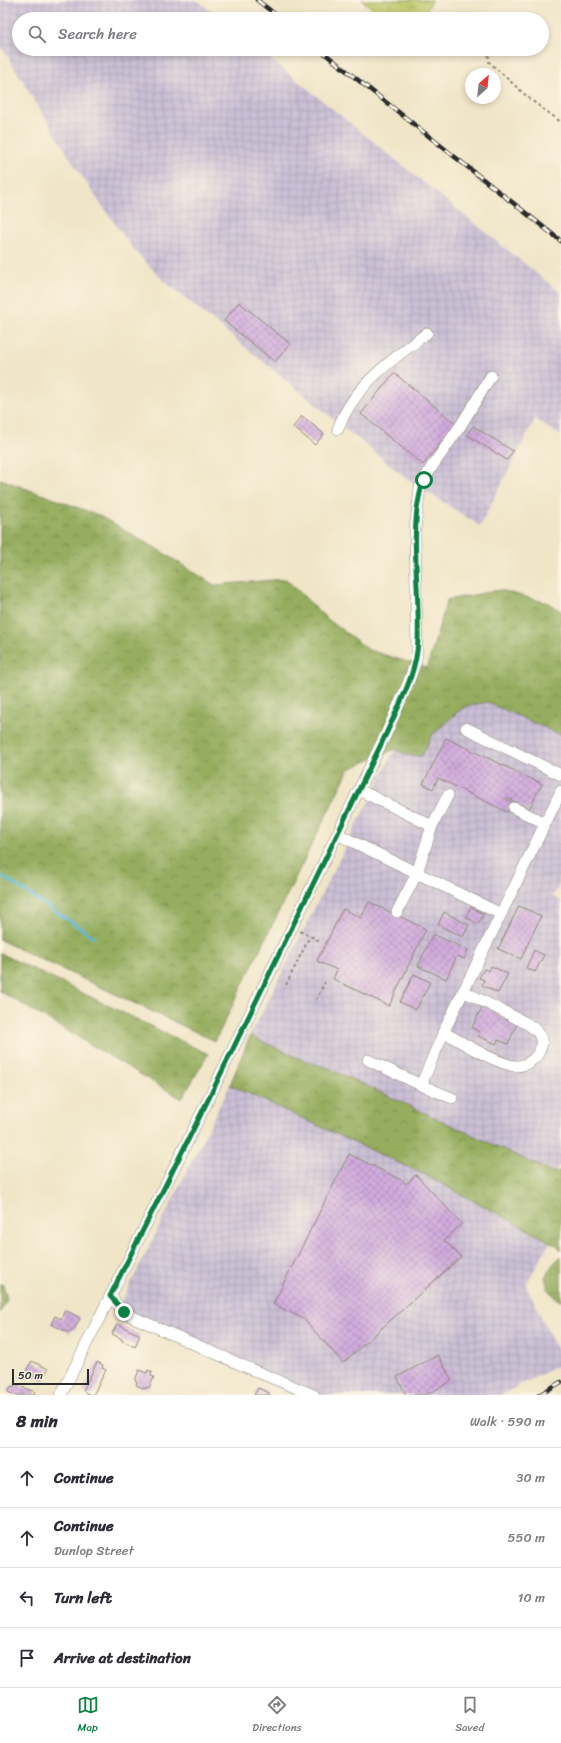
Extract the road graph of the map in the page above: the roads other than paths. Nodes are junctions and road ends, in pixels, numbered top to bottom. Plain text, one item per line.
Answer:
1 (426, 333) dead end
2 (491, 376) dead end
3 (338, 429) dead end
4 (466, 728) dead end
5 (561, 775) edge
6 (359, 790) junction
7 (561, 791) edge
8 (448, 795) dead end
9 (514, 808) dead end
10 (545, 823) junction
11 (432, 826) junction
12 (337, 834) junction
13 (417, 872) junction
14 (397, 912) dead end
15 (501, 914) junction
16 (463, 991) junction
17 (443, 1032) junction
18 (368, 1060) dead end
19 (421, 1085) junction
20 (452, 1098) dead end
21 (110, 1296) junction
22 (61, 1395) edge
23 (314, 1395) edge

1 - 3 street
2 - 6 street
4 - 5 street
6 - 11 street
6 - 12 street
7 - 10 street
8 - 11 street
9 - 10 street
10 - 15 street
11 - 13 street
12 - 13 street
12 - 21 street
13 - 14 street
13 - 15 street
15 - 16 street
16 - 17 street
16 - 17 street
17 - 19 street
18 - 19 street
19 - 20 street
21 - 22 street
21 - 23 street

